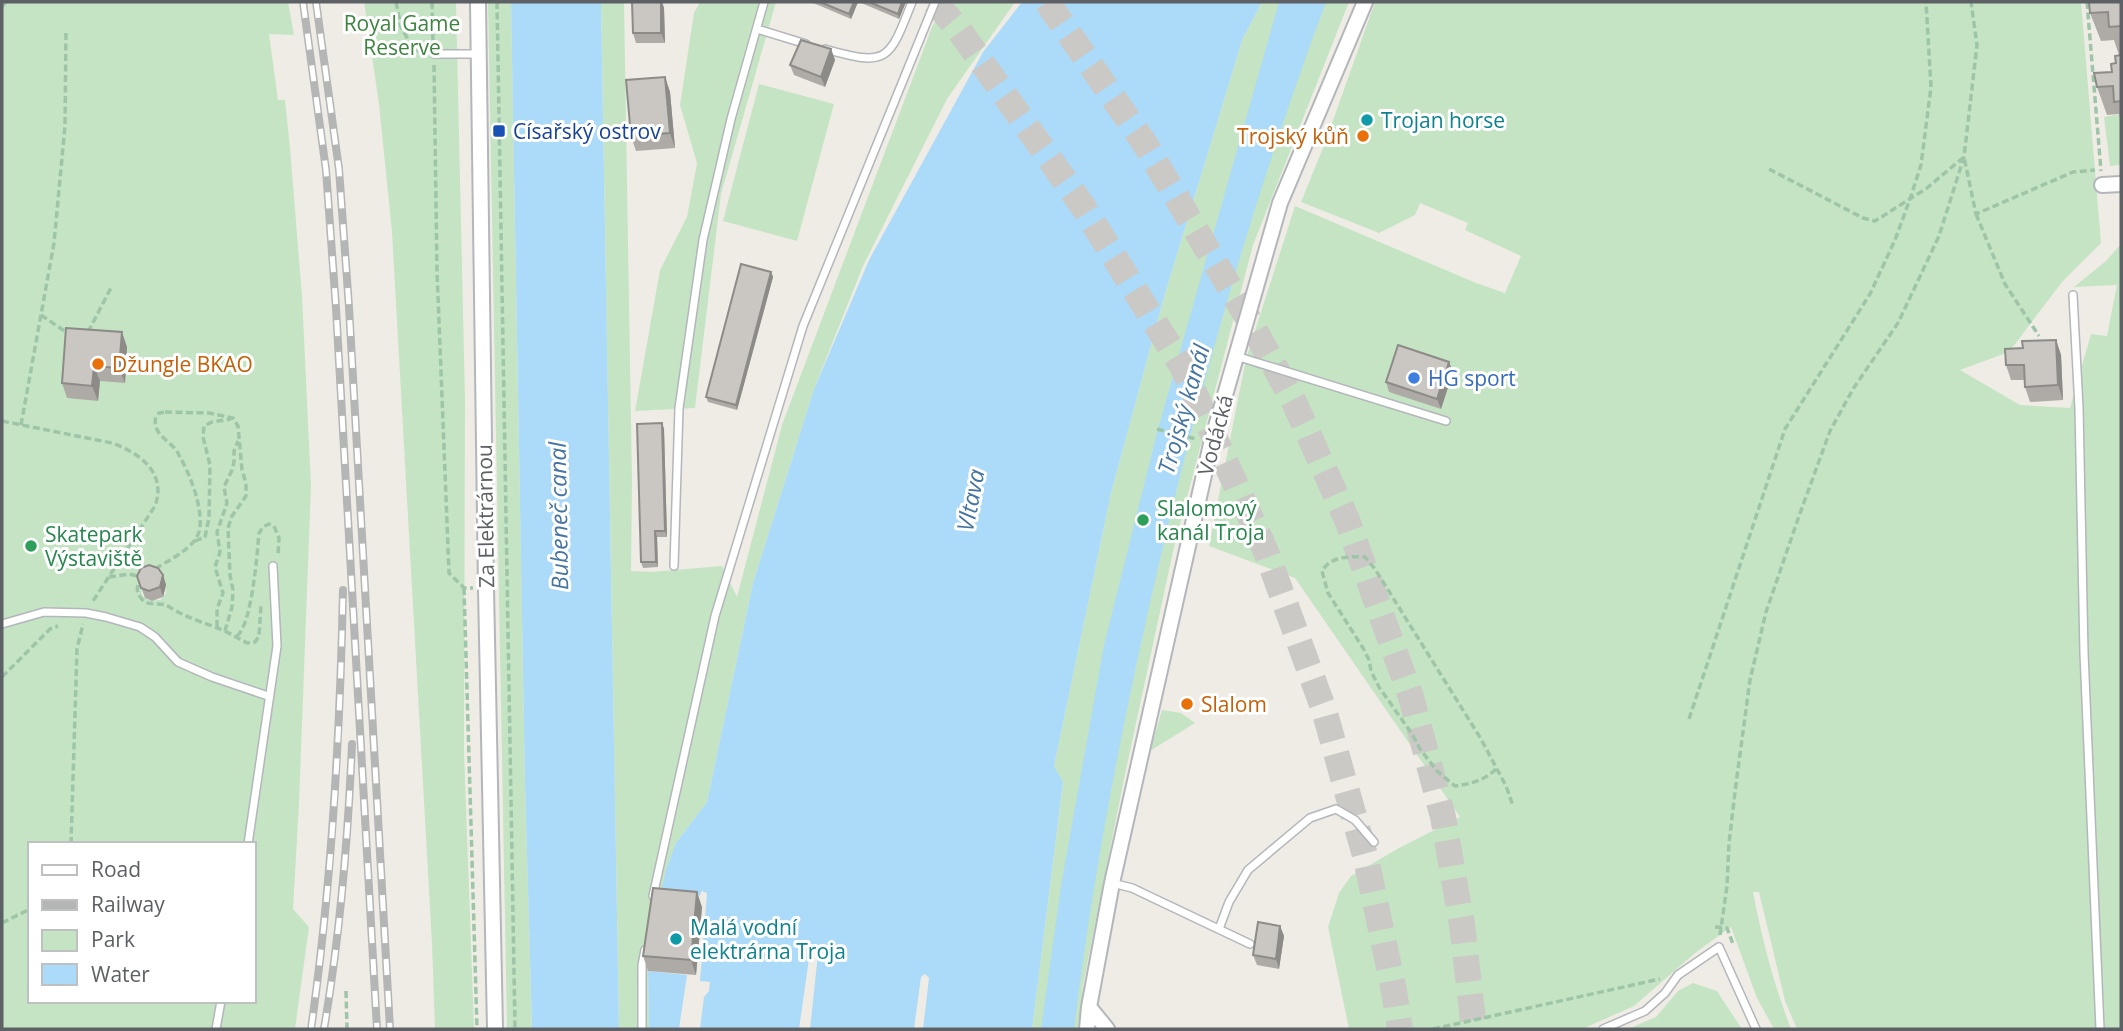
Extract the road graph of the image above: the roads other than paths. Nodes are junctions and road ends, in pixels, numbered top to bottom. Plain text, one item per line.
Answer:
1 (478, 2) edge
2 (764, 2) edge
3 (912, 2) edge
4 (935, 2) edge
5 (1365, 2) edge
6 (757, 29) junction
7 (810, 45) edge
8 (821, 48) edge
9 (434, 54) road end
10 (479, 54) junction
11 (2121, 184) edge
12 (2102, 185) road end
13 (2073, 295) dead end
14 (1236, 356) junction
15 (1446, 421) dead end
16 (272, 566) road end
17 (674, 566) dead end
18 (2, 624) edge
19 (268, 696) junction
20 (248, 842) edge
21 (1374, 842) dead end
22 (1112, 883) junction
23 (652, 906) edge
24 (1219, 929) junction
25 (646, 943) edge
26 (1250, 944) dead end
27 (221, 1003) edge
28 (1089, 1007) junction
29 (216, 1029) edge
30 (495, 1029) edge
31 (642, 1029) edge
32 (1087, 1029) edge
33 (1107, 1029) edge
34 (1603, 1029) edge
35 (1756, 1029) edge
36 (2100, 1029) edge

1 - 10 street, Za Elektrárnou
2 - 6 lane
3 - 8 lane
4 - 23 lane
5 - 14 street, Vodácká
6 - 7 lane
6 - 17 lane
9 - 10 lane
10 - 30 street, Za Elektrárnou
11 - 12 street
13 - 36 lane
14 - 15 lane
14 - 22 street, Vodácká
16 - 19 lane
18 - 19 lane
19 - 20 lane
21 - 24 lane
22 - 24 lane
22 - 28 street, Vodácká
24 - 26 lane
25 - 31 lane
27 - 29 lane
28 - 32 street, Vodácká
28 - 33 street
34 - 35 lane

